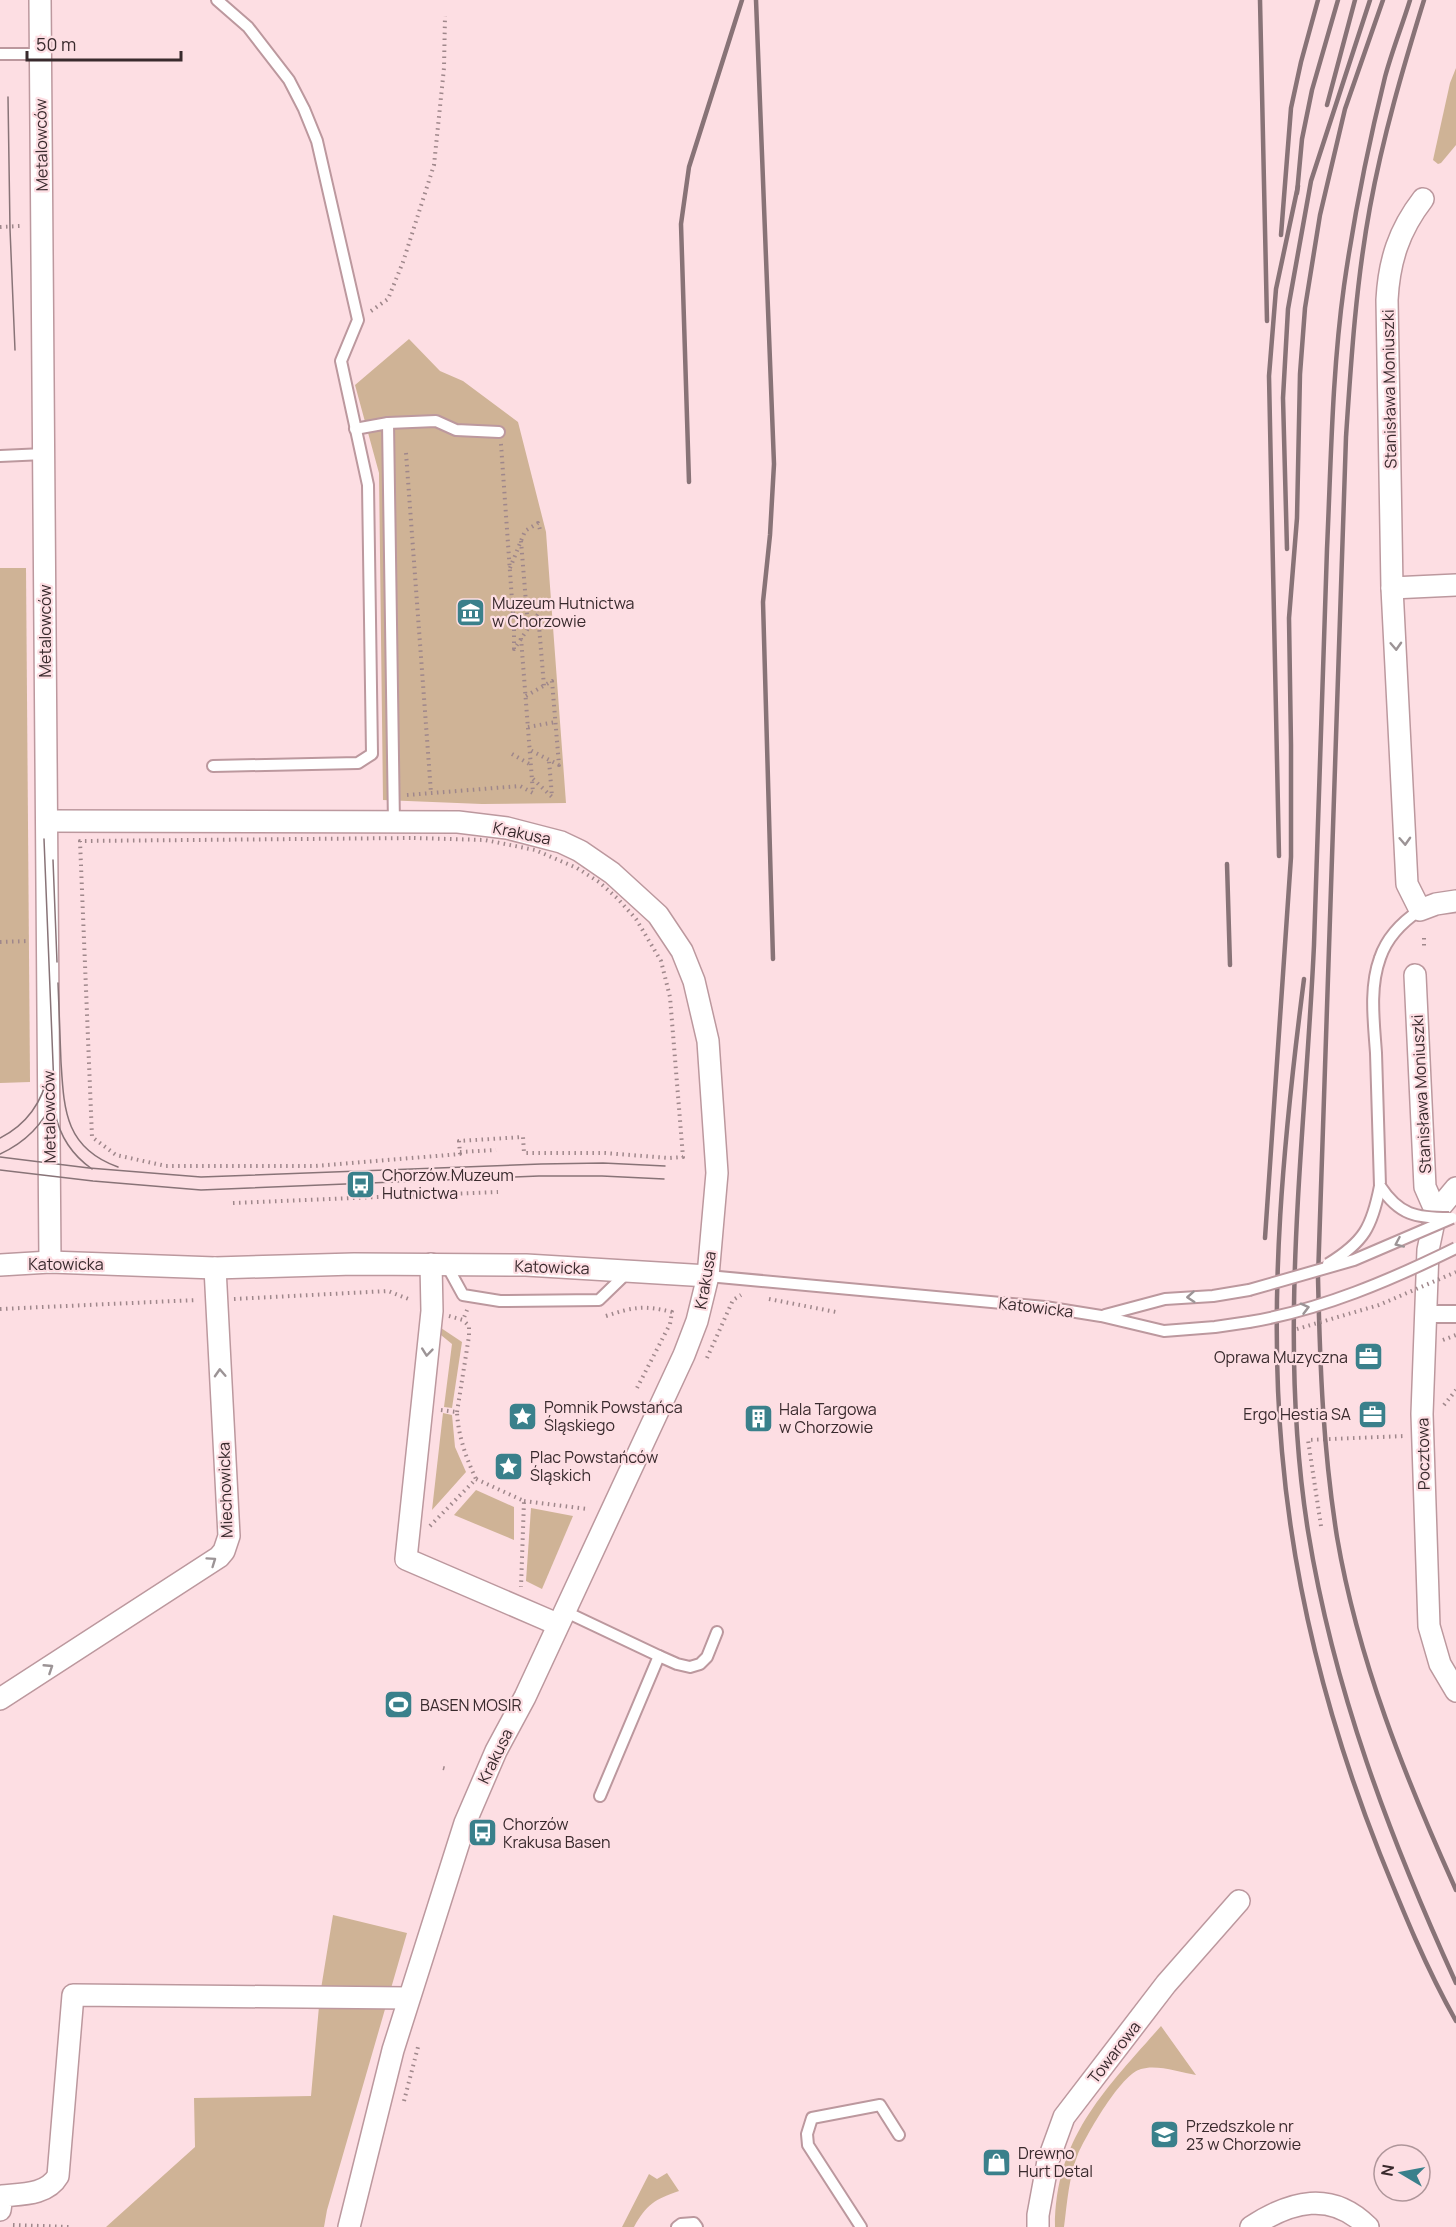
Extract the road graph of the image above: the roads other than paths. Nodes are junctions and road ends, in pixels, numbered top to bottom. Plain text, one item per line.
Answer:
1 (40, 0) edge
2 (217, 0) edge
3 (0, 54) edge
4 (40, 54) junction
5 (1423, 199) dead end
6 (388, 423) junction
7 (355, 429) junction
8 (499, 432) road end
9 (44, 454) junction
10 (0, 456) edge
11 (1456, 585) edge
12 (1392, 588) junction
13 (213, 766) dead end
14 (47, 821) junction
15 (394, 824) junction
16 (1456, 900) edge
17 (1420, 910) junction
18 (1415, 975) dead end
19 (1380, 1186) junction
20 (1456, 1188) edge
21 (1448, 1215) edge
22 (1456, 1248) edge
23 (50, 1262) junction
24 (439, 1264) junction
25 (0, 1265) edge
26 (215, 1268) junction
27 (630, 1270) junction
28 (1315, 1273) junction
29 (708, 1276) junction
30 (1426, 1314) junction
31 (1456, 1314) edge
32 (1101, 1316) junction
33 (561, 1617) junction
34 (717, 1632) dead end
35 (659, 1656) junction
36 (1456, 1691) edge
37 (0, 1699) edge
38 (600, 1796) dead end
39 (1239, 1901) dead end
40 (408, 1998) junction
41 (899, 2135) dead end
42 (5, 2217) edge
43 (349, 2227) edge
44 (676, 2227) edge
45 (697, 2227) edge
46 (861, 2227) edge
47 (1038, 2227) edge
48 (1251, 2227) edge
49 (1368, 2227) edge

1 - 4 street, Metalowców
2 - 7 lane
3 - 4 lane
4 - 9 street, Metalowców
5 - 12 street, Stanisława Moniuszki
6 - 7 lane
6 - 8 lane
6 - 15 lane
7 - 13 lane
9 - 10 lane
9 - 14 street, Metalowców
11 - 12 street
12 -> 17 street, Stanisława Moniuszki
14 - 15 street, Krakusa
14 - 23 street, Metalowców
15 - 29 street, Krakusa
16 - 17 street
17 - 19 lane
18 - 21 street, Stanisława Moniuszki
19 - 21 lane, bridge
19 - 28 lane, bridge
20 - 21 street
21 -> 28 lane, Katowicka, bridge
21 - 30 street, Pocztowa
32 -> 22 lane, Katowicka, bridge
23 - 25 street, Katowicka
23 - 26 street, Katowicka
24 - 26 street, Katowicka
24 - 27 street, Katowicka
24 - 27 lane
24 -> 33 street
37 -> 26 street, Miechowicka
27 - 29 street, Katowicka
28 -> 32 lane, Katowicka, bridge
29 - 32 lane, Katowicka
29 - 33 street, Krakusa
30 - 31 street
30 - 36 street, Pocztowa
33 - 35 lane
33 - 40 street, Krakusa
34 - 35 lane
35 - 38 lane
39 - 47 street, Towarowa
40 - 42 street
40 - 43 street, Krakusa
41 - 46 lane
44 - 45 lane
48 - 49 street

